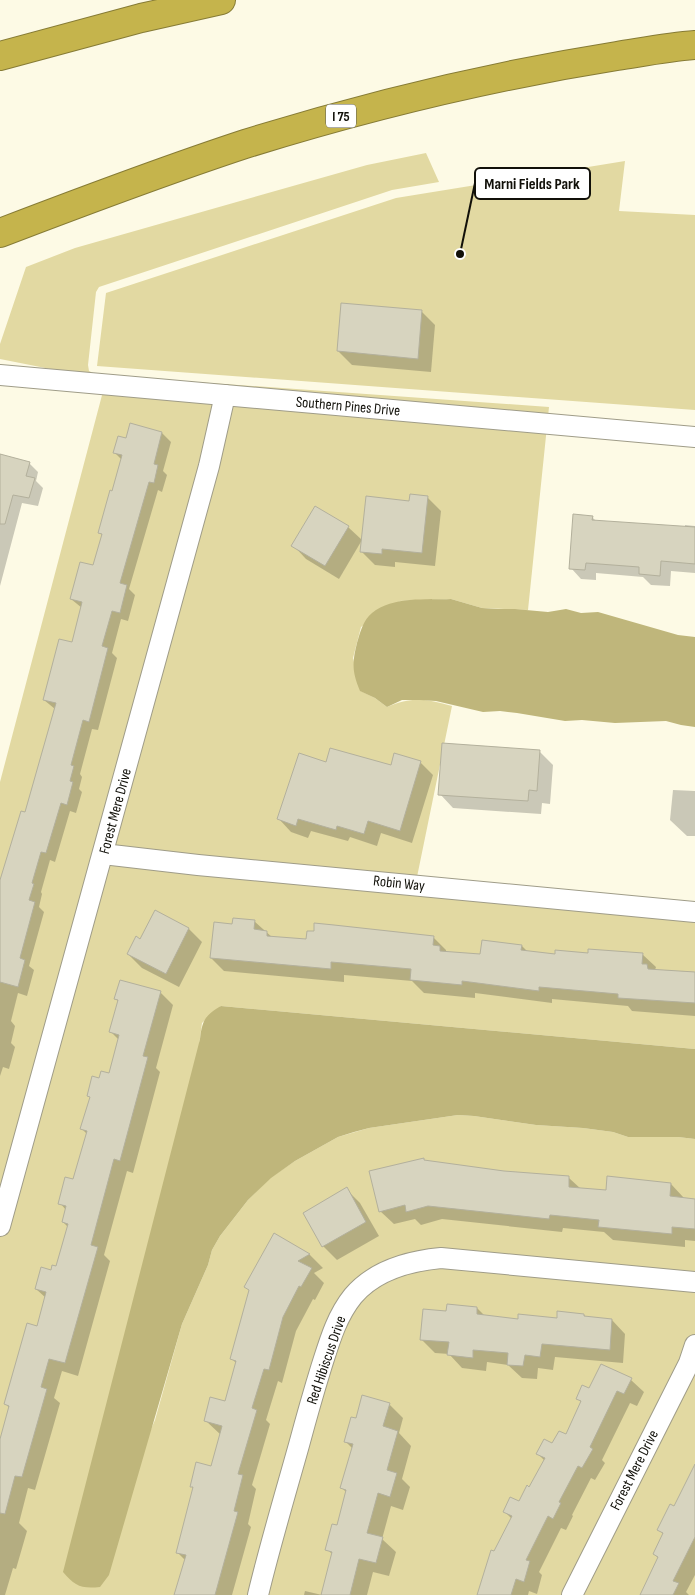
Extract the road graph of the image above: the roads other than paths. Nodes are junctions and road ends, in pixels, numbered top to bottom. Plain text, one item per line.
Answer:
1 (221, 0) edge
2 (695, 45) edge
3 (0, 56) edge
4 (0, 233) edge
5 (0, 375) edge
6 (225, 395) junction
7 (695, 437) edge
8 (103, 854) junction
9 (695, 912) edge
10 (0, 1226) edge
11 (695, 1282) edge
12 (695, 1345) edge
13 (258, 1595) edge
14 (572, 1595) edge

1 - 3 highway
2 - 4 highway, I 75
5 - 6 street, Southern Pines Drive
6 - 7 street, Southern Pines Drive
6 - 8 street, Forest Mere Drive
8 - 9 street, Robin Way
8 - 10 street, Forest Mere Drive
11 - 13 street, Red Hibiscus Drive
12 - 14 street, Forest Mere Drive

